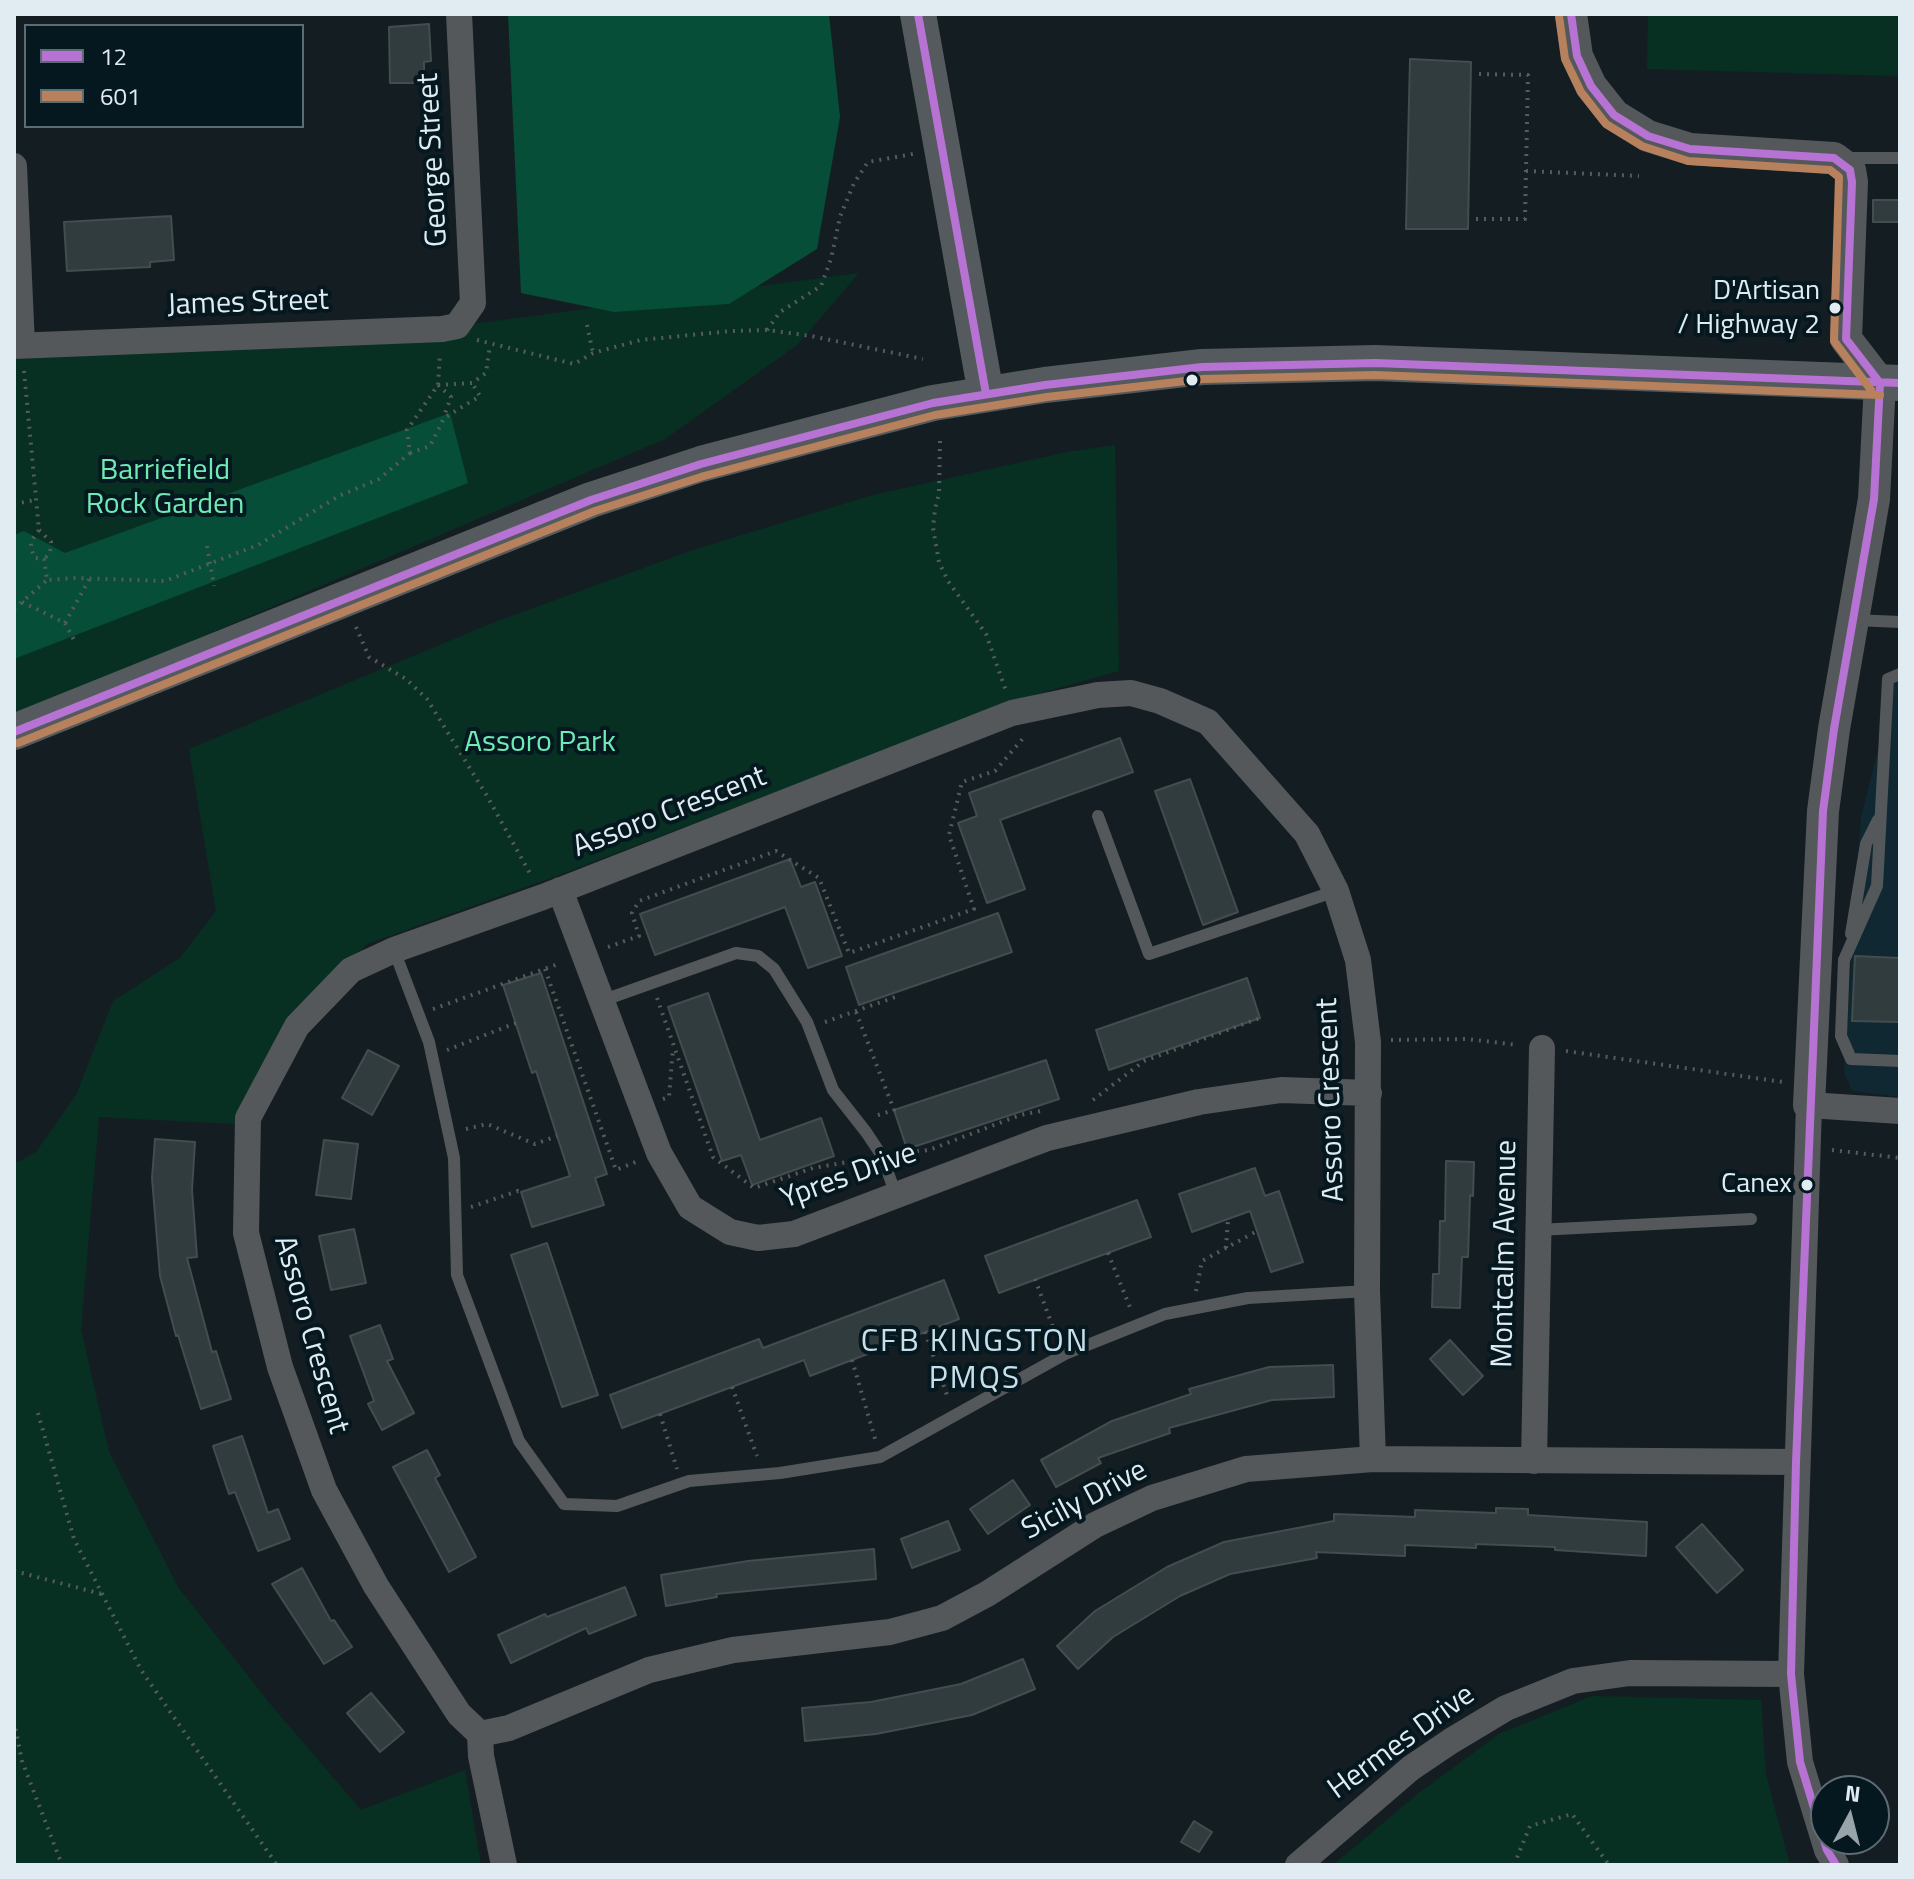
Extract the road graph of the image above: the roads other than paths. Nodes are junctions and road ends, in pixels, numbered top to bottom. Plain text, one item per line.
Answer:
1 (459, 14) edge
2 (918, 14) edge
3 (1571, 14) edge
4 (1834, 158) junction
5 (1900, 158) edge
6 (14, 166) edge
7 (442, 329) joint
8 (18, 345) edge
9 (1893, 376) edge
10 (986, 394) junction
11 (1854, 620) junction
12 (1900, 622) edge
13 (1900, 674) edge
14 (14, 732) edge
15 (1098, 816) dead end
16 (1336, 891) junction
17 (552, 893) junction
18 (394, 950) junction
19 (604, 1000) junction
20 (1542, 1048) road end
21 (1900, 1061) edge
22 (1369, 1093) junction
23 (1809, 1105) junction
24 (1900, 1111) edge
25 (896, 1195) junction
26 (1751, 1219) dead end
27 (1538, 1230) junction
28 (1367, 1291) junction
29 (1373, 1459) junction
30 (1534, 1461) junction
31 (1796, 1462) junction
32 (1791, 1674) junction
33 (480, 1734) junction
34 (504, 1865) edge
35 (1298, 1865) edge
36 (1836, 1865) edge

1 - 7 street, George Street
2 - 10 main road
3 - 4 street
4 - 5 lane
4 - 9 street
6 - 8 street
7 - 8 street, James Street
9 - 10 main road
9 - 11 street
10 - 14 main road
11 - 12 lane
11 - 23 street
13 - 21 lane
15 - 16 lane
16 - 17 street, Assoro Crescent
16 - 22 street, Assoro Crescent
17 - 18 street, Assoro Crescent
17 - 19 street, Ypres Drive
18 - 28 lane
18 - 33 street, Assoro Crescent
19 - 25 lane
19 - 25 street, Ypres Drive
20 - 27 street, Montcalm Avenue
22 - 25 street, Ypres Drive
22 - 28 street, Assoro Crescent
23 - 24 street
23 - 31 street
26 - 27 lane
27 - 30 street, Montcalm Avenue
28 - 29 street, Assoro Crescent
29 - 30 street, Sicily Drive
29 - 33 street, Sicily Drive
30 - 31 street, Sicily Drive
31 - 32 street
32 - 35 street, Hermes Drive
32 - 36 street
33 - 34 street

